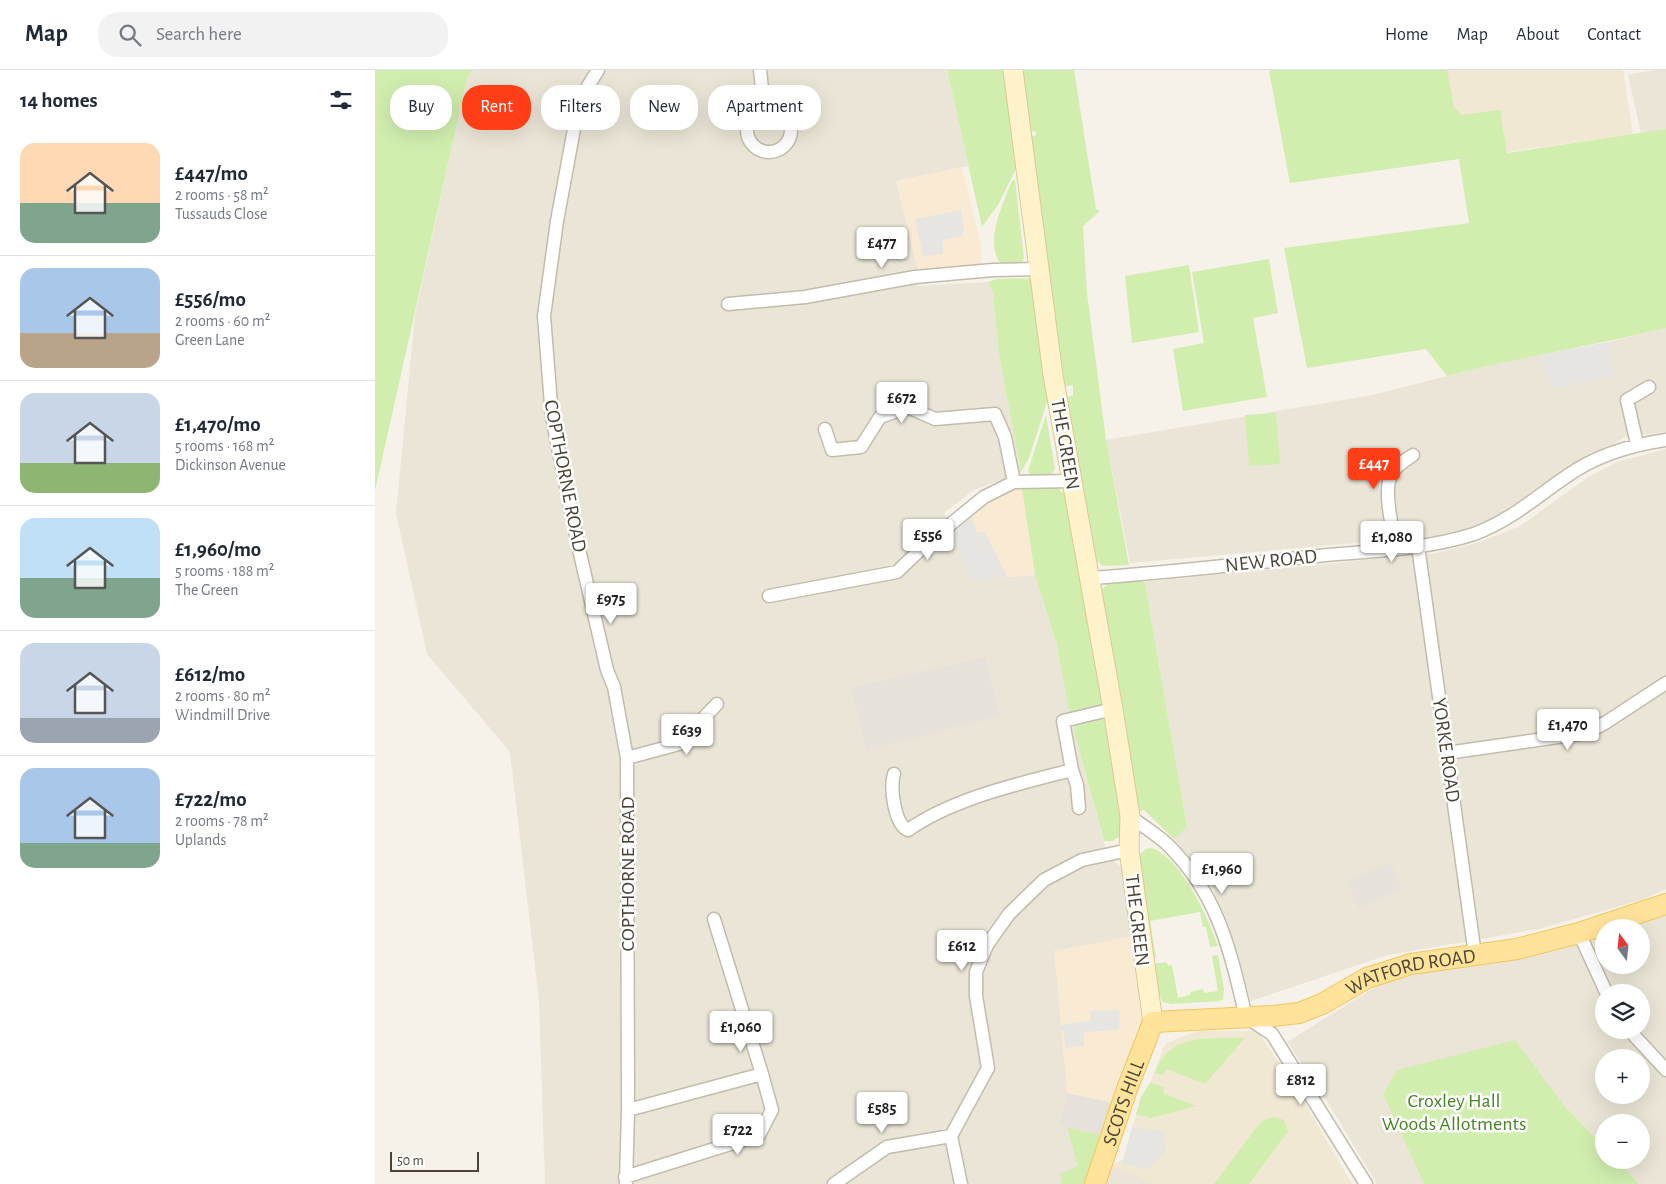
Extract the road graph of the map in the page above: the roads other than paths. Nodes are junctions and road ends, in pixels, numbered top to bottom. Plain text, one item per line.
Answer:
1 (599, 70) edge
2 (760, 70) edge
3 (1013, 70) edge
4 (762, 85) edge
5 (1039, 269) junction
6 (728, 304) dead end
7 (1649, 387) dead end
8 (825, 429) dead end
9 (1666, 440) edge
10 (1637, 444) junction
11 (1413, 455) dead end
12 (1072, 481) junction
13 (1015, 482) junction
14 (1418, 546) junction
15 (1396, 548) junction
16 (1090, 578) junction
17 (769, 596) dead end
18 (1666, 683) edge
19 (717, 704) dead end
20 (1113, 709) junction
21 (1447, 753) junction
22 (627, 758) junction
23 (1072, 770) junction
24 (894, 774) dead end
25 (1079, 808) dead end
26 (1129, 816) junction
27 (1129, 850) junction
28 (1666, 904) edge
29 (714, 919) dead end
30 (1579, 933) junction
31 (1475, 955) junction
32 (1602, 984) edge
33 (1246, 1017) junction
34 (1153, 1022) junction
35 (1637, 1039) edge
36 (1666, 1070) edge
37 (762, 1074) junction
38 (629, 1110) junction
39 (951, 1136) junction
40 (626, 1181) edge
41 (834, 1184) edge
42 (961, 1184) edge
43 (1095, 1184) edge
44 (1366, 1184) edge

1 - 22 street, COPTHORNE ROAD
2 - 4 street
3 - 5 street, THE GREEN
5 - 6 street
5 - 12 street, THE GREEN
7 - 10 street
8 - 13 street
9 - 10 street, NEW ROAD
10 - 14 street, NEW ROAD
11 - 15 street
12 - 13 street
12 - 16 street, THE GREEN
13 - 17 street
14 - 15 street, NEW ROAD
14 - 21 street, YORKE ROAD
15 - 16 street, NEW ROAD
16 - 20 street, THE GREEN
18 - 21 street
19 - 22 street
20 - 23 street
20 - 26 street, THE GREEN
21 - 31 street, YORKE ROAD
22 - 38 street, COPTHORNE ROAD
23 - 24 street
23 - 25 street
26 - 27 street, THE GREEN
26 - 33 street
27 - 34 street, THE GREEN
27 - 39 street
28 - 30 main road, WATFORD ROAD
29 - 37 street
30 - 31 main road, WATFORD ROAD
30 - 32 street
31 - 33 main road, WATFORD ROAD
33 - 34 main road, WATFORD ROAD
33 - 44 street
34 - 43 main road, SCOTS HILL
35 - 36 street
37 - 38 street
37 - 40 street
38 - 40 street, COPTHORNE ROAD
39 - 41 street
39 - 42 street

